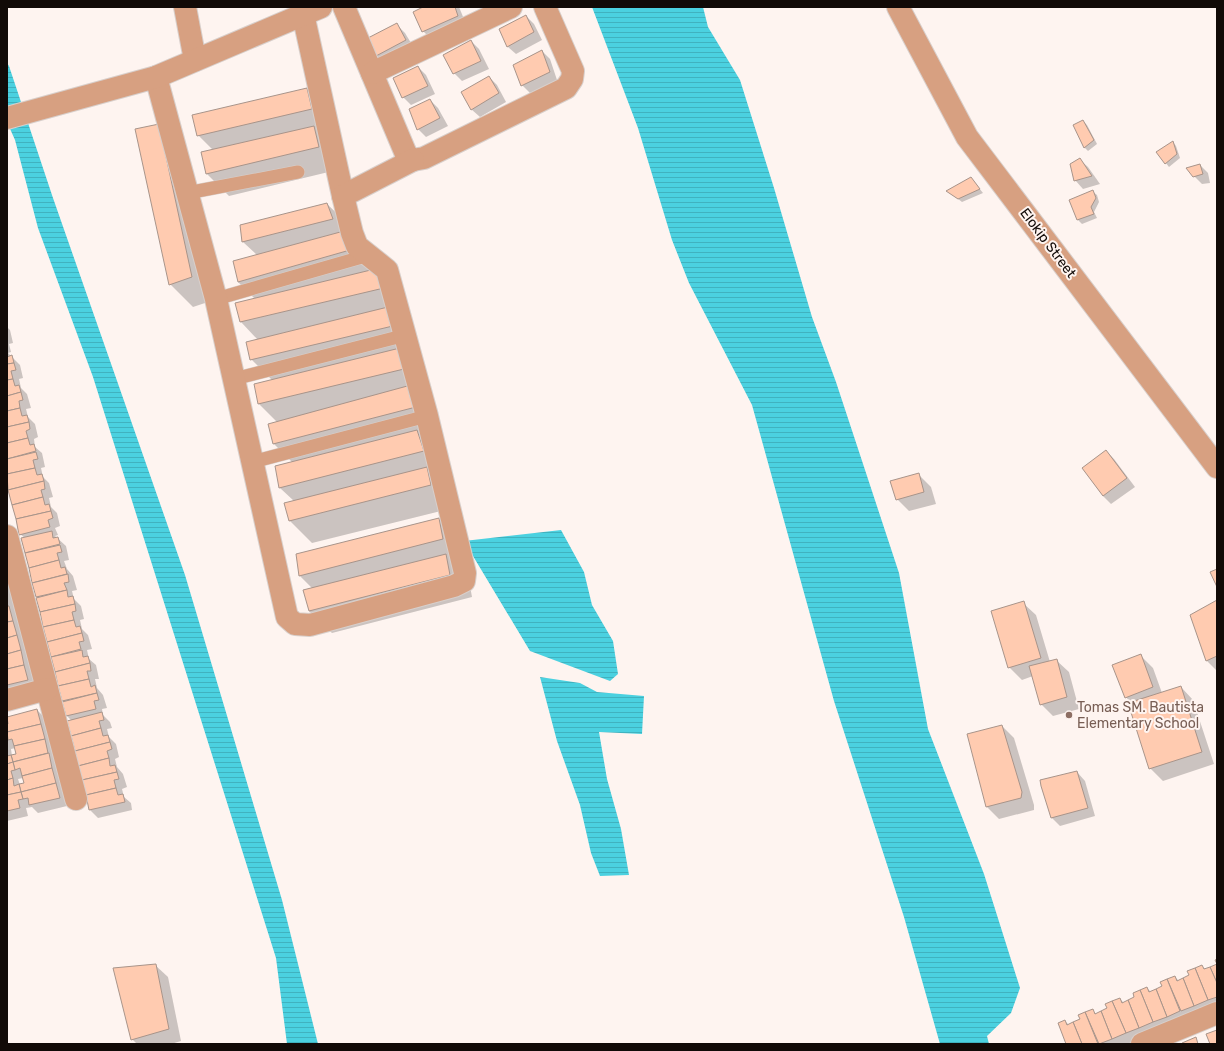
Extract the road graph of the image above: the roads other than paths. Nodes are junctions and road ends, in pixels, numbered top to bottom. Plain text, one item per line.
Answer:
1 (184, 7) edge
2 (344, 7) edge
3 (511, 7) edge
4 (544, 7) edge
5 (898, 7) edge
6 (312, 11) edge
7 (195, 60) junction
8 (372, 73) junction
9 (156, 76) junction
10 (7, 118) edge
11 (414, 160) junction
12 (298, 172) dead end
13 (187, 193) junction
14 (343, 196) junction
15 (368, 255) junction
16 (216, 299) junction
17 (406, 335) junction
18 (234, 379) junction
19 (427, 416) junction
20 (252, 462) junction
21 (1217, 467) edge
22 (7, 536) edge
23 (47, 689) junction
24 (7, 700) edge
25 (76, 798) dead end
26 (1217, 1013) edge
27 (1142, 1044) edge

1 - 7 street
2 - 8 street
3 - 8 street
4 - 11 street
5 - 21 street, Elokip Street
6 - 7 street
6 - 14 street
7 - 9 street
8 - 11 street
9 - 10 street
9 - 13 street
11 - 14 street
12 - 13 lane
13 - 16 street
14 - 15 street
15 - 16 lane
15 - 17 street
16 - 18 street
17 - 18 lane
17 - 19 street
18 - 20 street
19 - 20 lane
19 - 20 street
22 - 23 street
23 - 24 street
23 - 25 street
26 - 27 street

